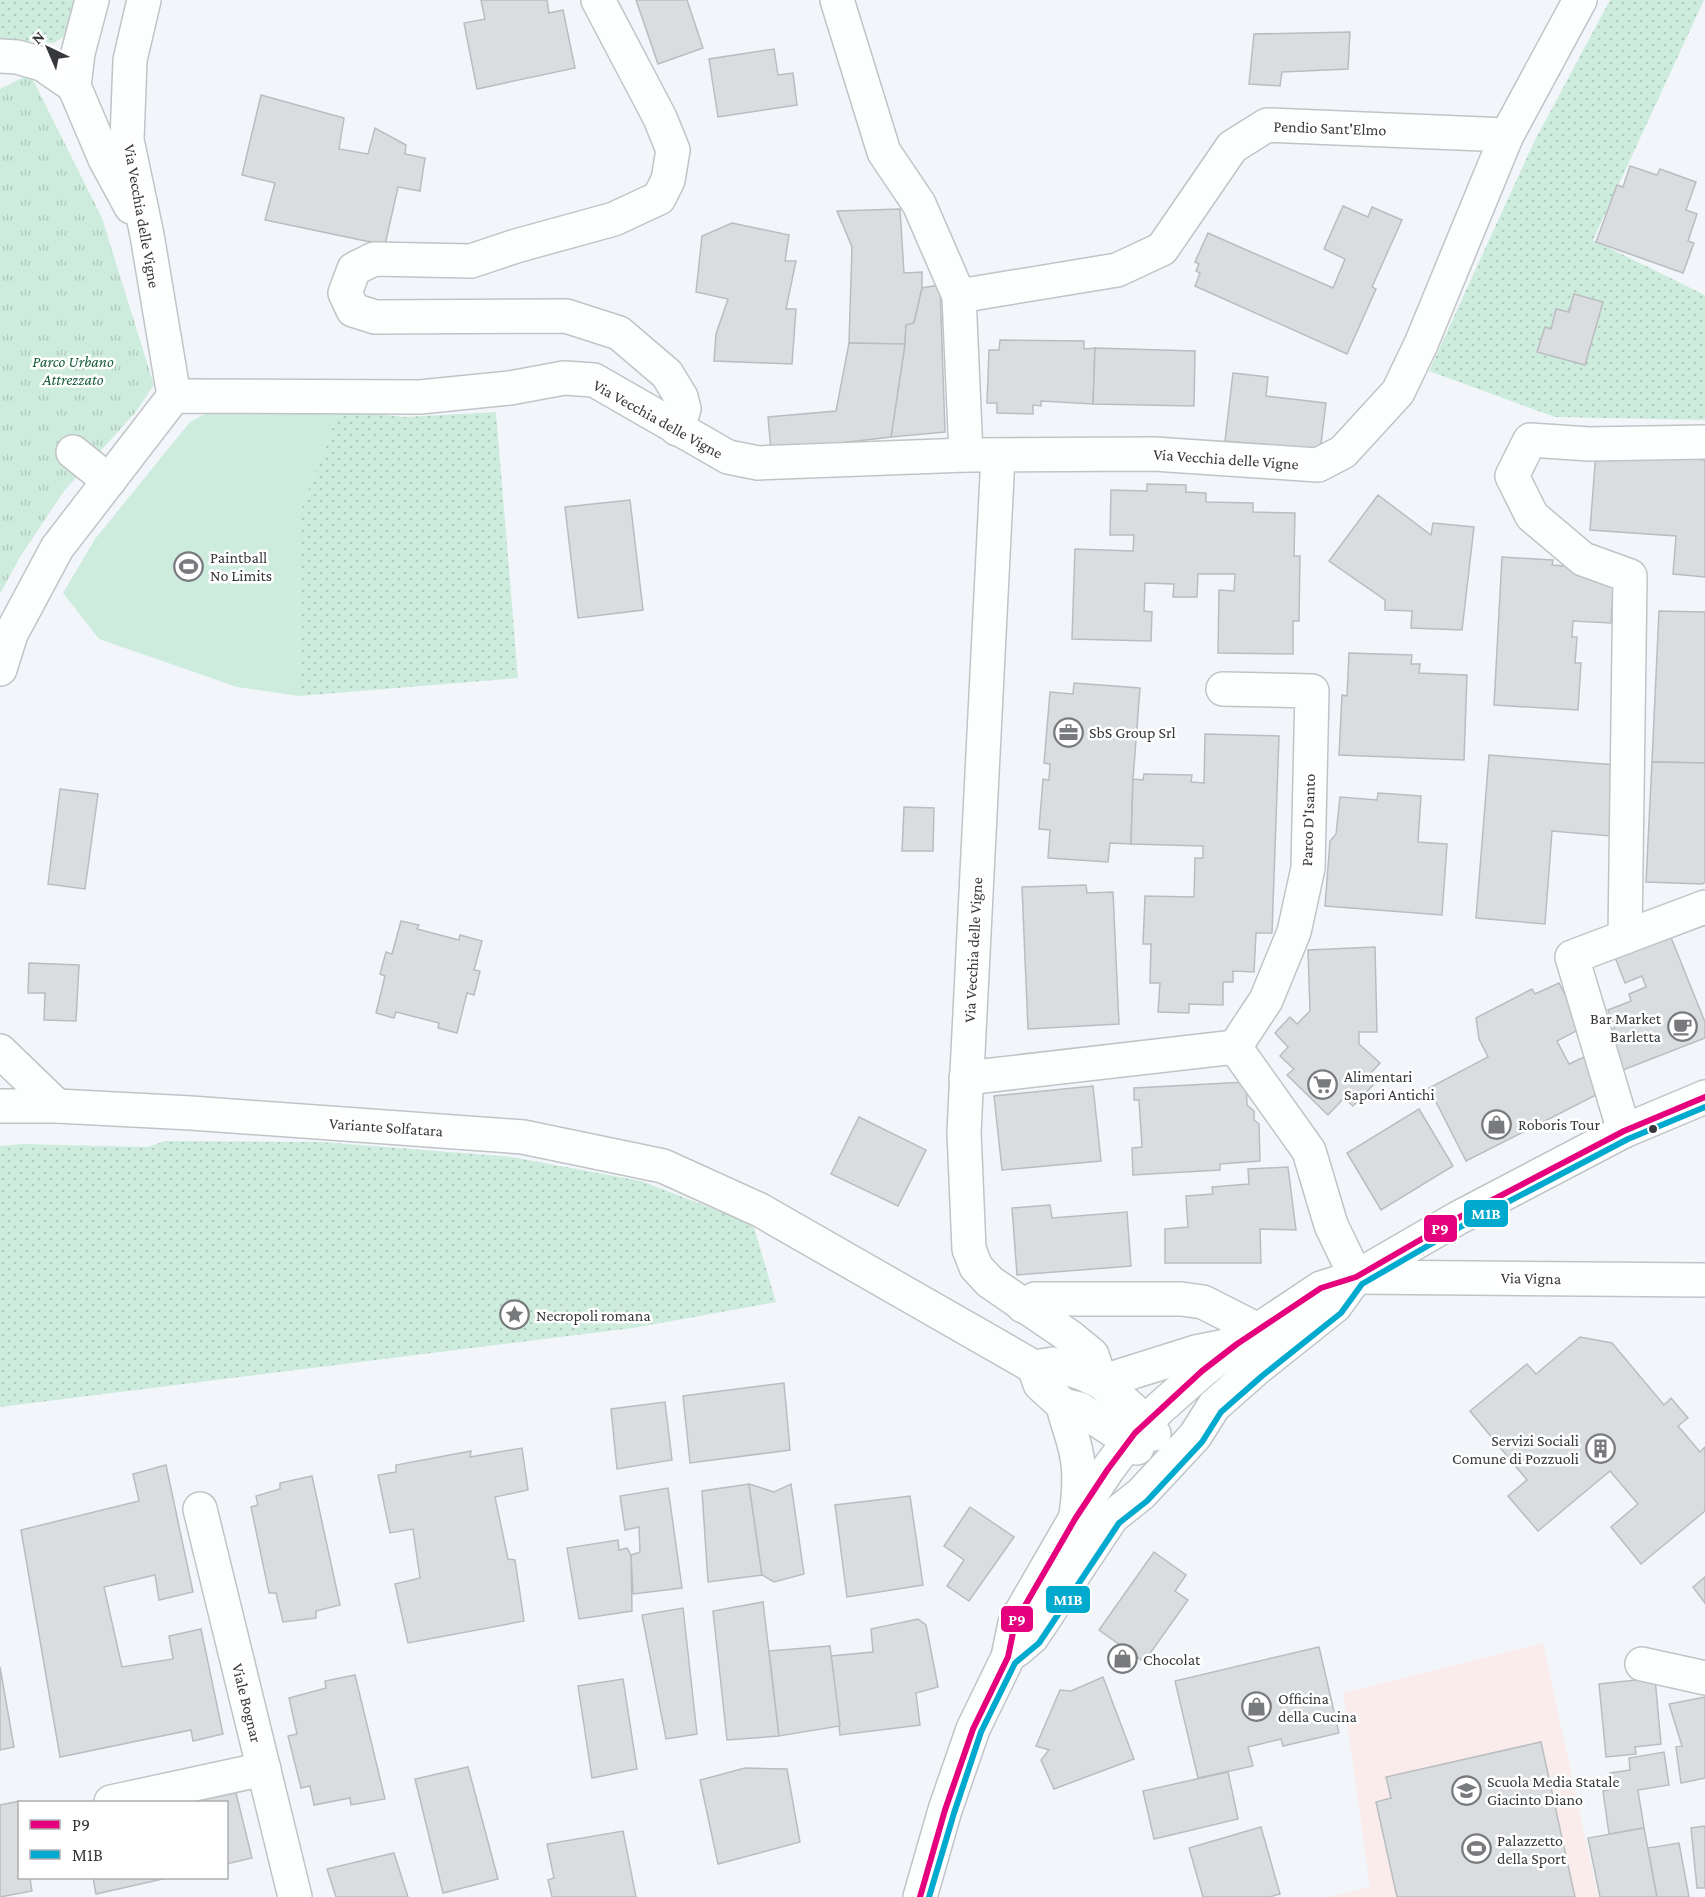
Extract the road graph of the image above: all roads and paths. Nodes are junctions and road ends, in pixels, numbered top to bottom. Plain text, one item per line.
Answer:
1 (92, 0) edge
2 (144, 0) edge
3 (598, 0) edge
4 (837, 0) edge
5 (1580, 0) edge
6 (0, 56) edge
7 (74, 86) junction
8 (1507, 135) junction
9 (147, 234) junction
10 (959, 296) junction
11 (174, 396) junction
12 (677, 429) junction
13 (1705, 441) edge
14 (73, 452) dead end
15 (966, 455) junction
16 (998, 456) junction
17 (109, 481) junction
18 (0, 669) edge
19 (1223, 689) dead end
20 (1705, 907) edge
21 (1625, 937) junction
22 (1235, 1047) junction
23 (0, 1052) edge
24 (966, 1078) junction
25 (1705, 1097) edge
26 (0, 1106) edge
27 (57, 1106) junction
28 (1624, 1131) junction
29 (1356, 1277) junction
30 (1705, 1280) edge
31 (1023, 1306) junction
32 (1248, 1337) junction
33 (1034, 1367) junction
34 (1101, 1382) junction
35 (1063, 1405) junction
36 (1214, 1406) junction
37 (1135, 1433) junction
38 (200, 1509) dead end
39 (1112, 1517) junction
40 (1075, 1519) junction
41 (1008, 1657) junction
42 (1642, 1664) dead end
43 (1705, 1678) edge
44 (264, 1769) junction
45 (120, 1801) edge
46 (295, 1897) edge
47 (920, 1897) edge

1 - 7 street
2 - 9 street, Via Vecchia delle Vigne
3 - 12 street
4 - 10 street
5 - 8 street
6 - 7 street
7 - 9 street
8 - 10 street, Pendio Sant'Elmo
8 - 16 street, Via Vecchia delle Vigne
9 - 11 street, Via Vecchia delle Vigne
10 - 15 street
11 - 12 street, Via Vecchia delle Vigne
11 - 17 street
12 - 15 street, Via Vecchia delle Vigne
13 - 21 street
14 - 17 street
15 - 16 street, Via Vecchia delle Vigne
16 - 24 street, Via Vecchia delle Vigne
17 - 18 street
19 - 22 street, Parco D'Isanto
20 - 21 street
21 - 28 street
22 - 24 street
22 - 29 street
23 - 27 street
24 - 31 street, Via Vecchia delle Vigne
25 - 28 street
26 - 27 street, Variante Solfatara
27 - 33 street, Variante Solfatara
28 - 29 street
29 - 30 street, Via Vigna
29 - 32 street
29 - 36 street
31 - 32 street
31 - 34 street, Via Vecchia delle Vigne
32 - 34 street
32 - 37 street
33 - 34 street
33 - 35 street
34 - 37 street
35 - 37 street
35 - 40 street
36 - 37 street
36 - 39 street
37 - 39 street
37 - 40 street
38 - 44 street, Viale Bognar
39 - 41 street
40 - 41 street
41 - 47 street
42 - 43 street
44 - 45 street
44 - 46 street, Viale Bognar

